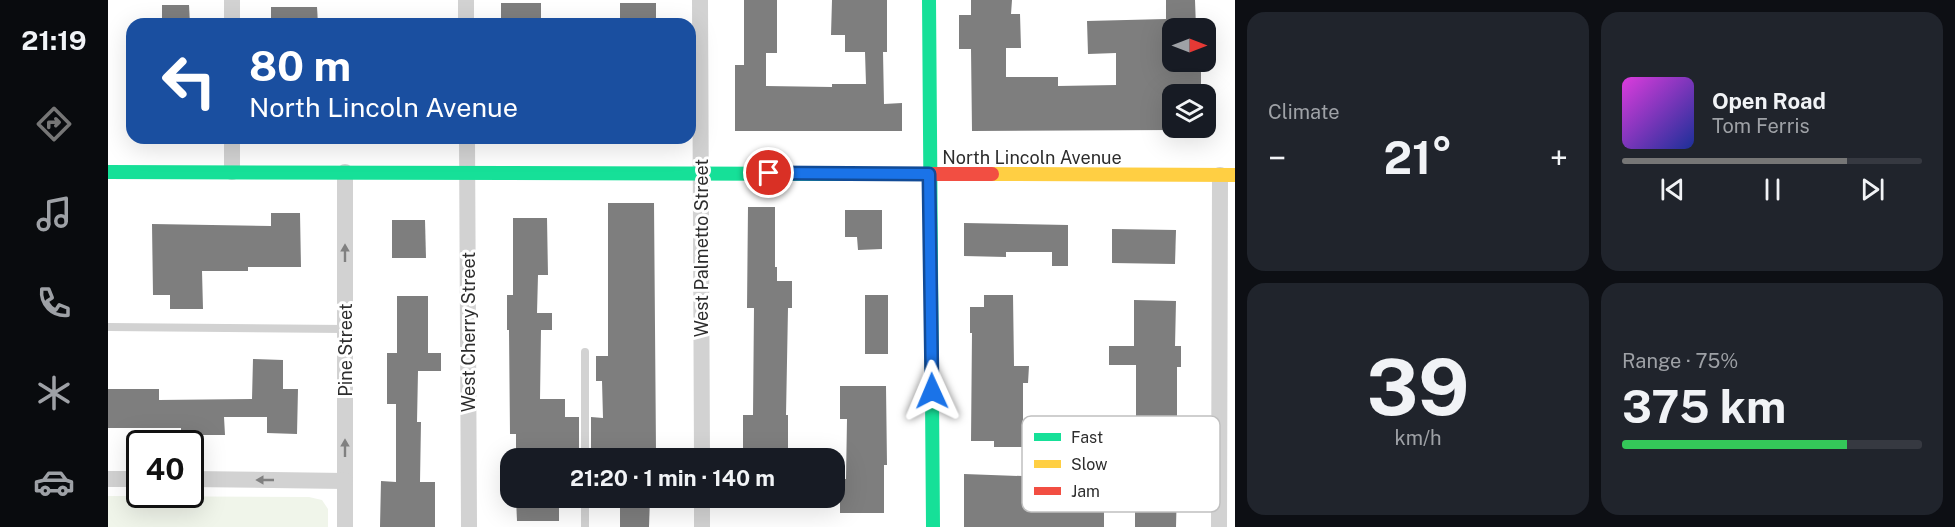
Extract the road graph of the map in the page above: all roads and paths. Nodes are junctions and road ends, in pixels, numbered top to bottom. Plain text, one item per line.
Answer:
1 (232, 0) edge
2 (466, 0) edge
3 (700, 0) edge
4 (929, 0) edge
5 (232, 18) edge
6 (466, 18) edge
7 (232, 144) edge
8 (467, 144) edge
9 (108, 172) edge
10 (232, 172) junction
11 (345, 172) junction
12 (467, 172) junction
13 (700, 173) junction
14 (929, 174) junction
15 (1227, 175) edge
16 (108, 327) edge
17 (345, 329) junction
18 (585, 352) dead end
19 (585, 448) edge
20 (702, 448) edge
21 (108, 479) edge
22 (126, 479) edge
23 (204, 479) edge
24 (345, 481) junction
25 (585, 508) edge
26 (702, 508) edge
27 (345, 527) edge
28 (469, 527) edge
29 (585, 527) edge
30 (702, 527) edge
31 (933, 527) edge
32 (1220, 527) edge

1 - 5 street
2 - 6 street
3 - 13 street, West Palmetto Street
4 - 14 street
7 - 10 street
8 - 12 street, West Cherry Street
9 - 10 street, North Lincoln Avenue
10 - 11 street, North Lincoln Avenue
11 - 12 street, North Lincoln Avenue
17 -> 11 street, Pine Street
12 - 13 street, North Lincoln Avenue
12 - 28 street, West Cherry Street
13 - 14 street, North Lincoln Avenue
13 - 20 street, West Palmetto Street
14 - 15 street, North Lincoln Avenue
14 - 31 street
15 - 32 street
16 - 17 lane
24 -> 17 street, Pine Street
18 - 19 lane
21 - 22 street
24 -> 23 street
24 - 27 street, Pine Street
25 - 29 lane
26 - 30 street

